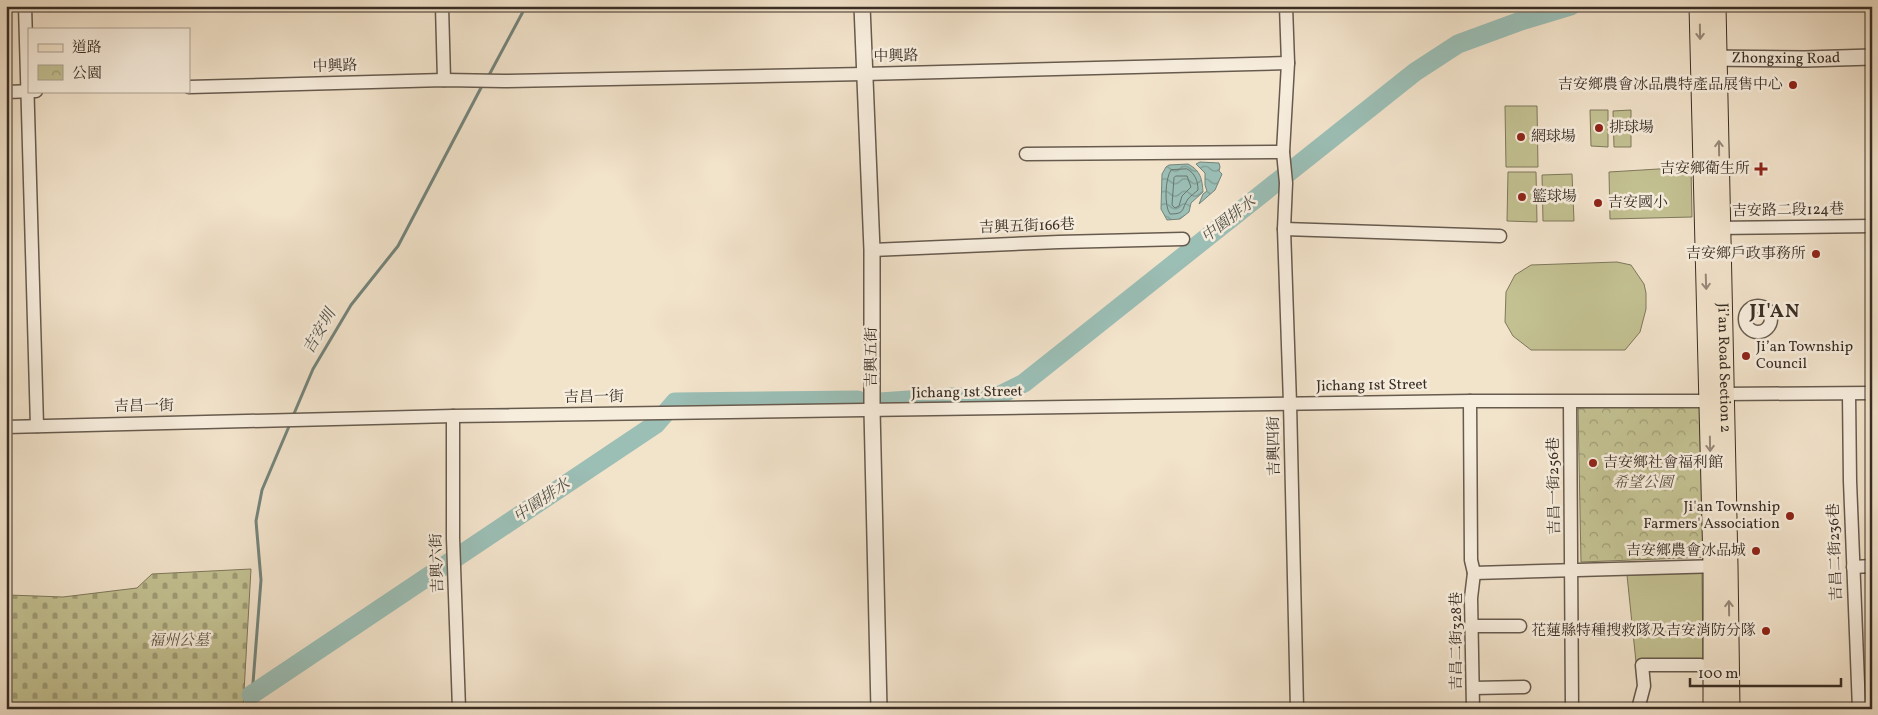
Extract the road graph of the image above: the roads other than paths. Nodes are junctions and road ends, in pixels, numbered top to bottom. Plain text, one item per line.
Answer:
1 (25, 6) edge
2 (442, 6) edge
3 (862, 6) edge
4 (1286, 6) edge
5 (1699, 6) edge
6 (1716, 6) edge
7 (28, 42) edge
8 (1872, 57) edge
9 (1708, 58) junction
10 (1288, 63) junction
11 (864, 74) junction
12 (444, 80) junction
13 (190, 87) edge
14 (28, 91) edge
15 (6, 92) edge
16 (32, 92) edge
17 (1284, 149) junction
18 (1026, 154) dead end
19 (1872, 226) edge
20 (1712, 228) junction
21 (1284, 230) junction
22 (1500, 236) dead end
23 (1183, 239) dead end
24 (872, 250) junction
25 (1745, 316) dead end
26 (1715, 319) junction
27 (1872, 393) edge
28 (1849, 394) junction
29 (1716, 397) junction
30 (1470, 401) junction
31 (1570, 402) junction
32 (1290, 404) junction
33 (872, 410) junction
34 (453, 416) junction
35 (37, 426) junction
36 (6, 427) edge
37 (1720, 566) junction
38 (1872, 566) edge
39 (1853, 567) junction
40 (1572, 571) junction
41 (1474, 573) junction
42 (1471, 626) junction
43 (1520, 626) dead end
44 (1701, 665) dead end
45 (1524, 686) dead end
46 (1473, 688) junction
47 (459, 709) edge
48 (878, 709) edge
49 (1297, 709) edge
50 (1473, 709) edge
51 (1572, 709) edge
52 (1638, 709) edge
53 (1713, 709) edge
54 (1730, 709) edge
55 (1859, 709) edge

1 - 7 street
2 - 12 street
3 - 11 street, 吉興五街
4 - 10 street
5 -> 9 main road
6 - 9 main road
8 - 9 street, Zhongxing Road
9 - 20 main road, Ji’an Road Section 2
10 - 11 street, 中興路
10 - 17 street
11 - 12 street, 中興路
11 - 24 street, 吉興五街
12 - 13 street, 中興路
14 - 15 street
16 - 35 street
17 - 18 street
17 - 21 street, 吉興四街
19 - 20 street, 吉安路二段124巷
20 - 26 main road, Ji’an Road Section 2
21 - 22 street
21 - 32 street, 吉興四街
23 - 24 street, 吉興五街166巷
24 - 33 street, 吉興五街
25 - 26 street
26 - 29 main road, Ji’an Road Section 2
27 - 28 street, Jichang 1st Street
28 - 29 street, Jichang 1st Street
28 - 39 street, 吉昌二街236巷
29 - 31 street, Jichang 1st Street
29 - 37 main road, Ji’an Road Section 2
30 - 31 street, Jichang 1st Street
30 - 32 street, Jichang 1st Street
30 - 41 street, 吉昌二街328巷
31 - 40 street, 吉昌一街256巷
32 - 33 street, Jichang 1st Street
32 - 49 street, 吉興四街
33 - 34 street, 吉昌一街
33 - 48 street, 吉興五街
34 - 35 street, 吉昌一街
34 - 47 street, 吉興六街
35 - 36 street, 吉昌一街
37 - 40 street
37 - 53 main road, Ji’an Road Section 2
54 -> 37 main road, Ji’an Road Section 2
38 - 39 street
39 - 55 street, 吉昌二街236巷
40 - 41 street
40 - 51 street, 吉昌一街256巷
41 - 42 street, 吉昌二街328巷
42 - 43 street
42 - 46 street, 吉昌二街328巷
44 - 52 street
45 - 46 street
46 - 50 street, 吉昌二街328巷

